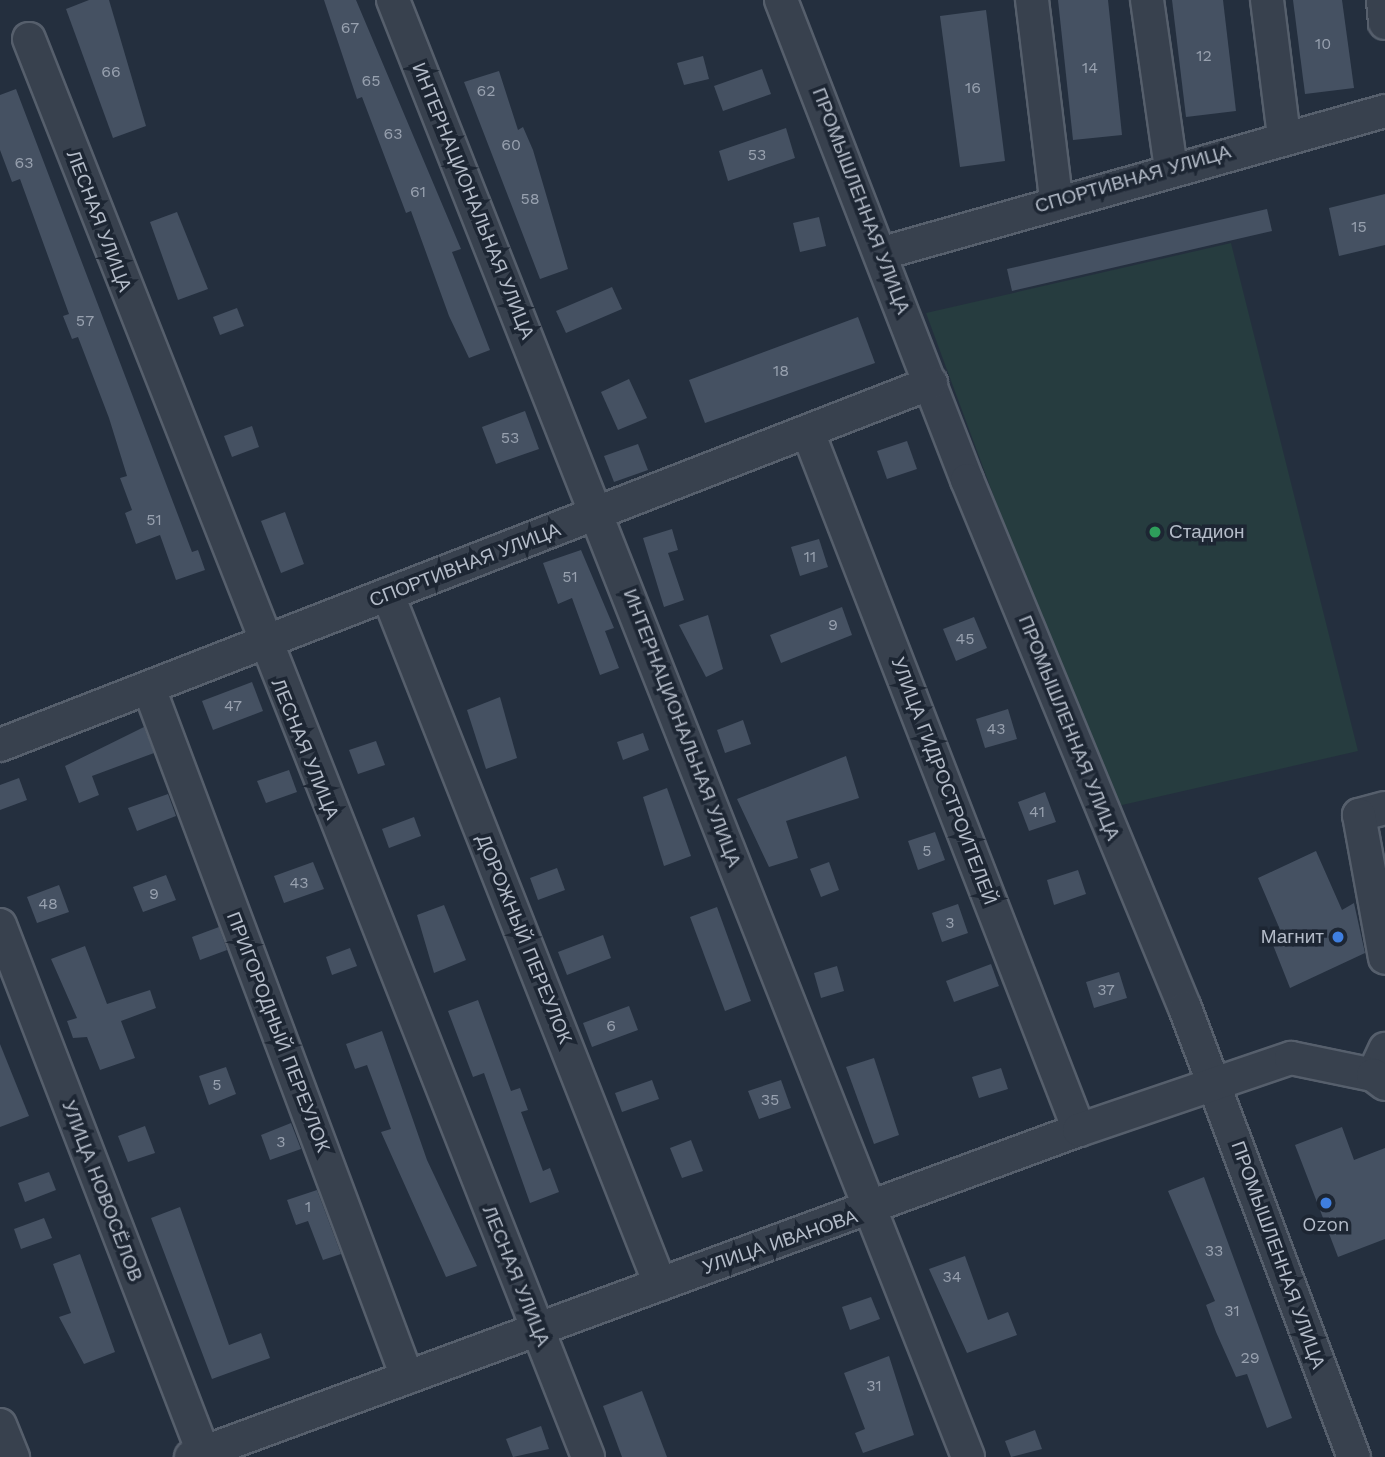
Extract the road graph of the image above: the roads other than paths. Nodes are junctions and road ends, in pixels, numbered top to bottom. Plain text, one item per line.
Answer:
1 (393, 0) edge
2 (781, 0) edge
3 (1032, 0) edge
4 (1147, 0) edge
5 (1267, 0) edge
6 (1383, 0) edge
7 (1385, 23) edge
8 (29, 39) dead end
9 (1385, 111) edge
10 (1284, 136) junction
11 (1171, 169) junction
12 (1056, 200) junction
13 (883, 253) junction
14 (931, 383) junction
15 (808, 432) junction
16 (598, 513) junction
17 (388, 594) junction
18 (263, 643) junction
19 (149, 688) junction
20 (0, 745) edge
21 (1372, 812) edge
22 (0, 925) edge
23 (1385, 958) edge
24 (1381, 1069) edge
25 (1214, 1083) junction
26 (1079, 1130) junction
27 (872, 1209) junction
28 (660, 1284) junction
29 (538, 1330) junction
30 (407, 1377) junction
31 (0, 1425) edge
32 (200, 1456) edge
33 (13, 1457) edge
34 (588, 1457) edge
35 (968, 1457) edge
36 (1354, 1457) edge

1 - 16 street, ИНТЕРНАЦИОНАЛЬНАЯ УЛИЦА
2 - 13 street, ПРОМЫШЛЕННАЯ УЛИЦА
3 - 12 street
4 - 11 street
5 - 10 street
6 - 7 street
8 - 18 street, ЛЕСНАЯ УЛИЦА
9 - 10 street, СПОРТИВНАЯ УЛИЦА
10 - 11 street, СПОРТИВНАЯ УЛИЦА
11 - 12 street, СПОРТИВНАЯ УЛИЦА
12 - 13 street, СПОРТИВНАЯ УЛИЦА
13 - 14 street, ПРОМЫШЛЕННАЯ УЛИЦА
14 - 15 street, СПОРТИВНАЯ УЛИЦА
14 - 25 street, ПРОМЫШЛЕННАЯ УЛИЦА
15 - 16 street, СПОРТИВНАЯ УЛИЦА
15 - 26 street, УЛИЦА ГИДРОСТРОИТЕЛЕЙ
16 - 17 street, СПОРТИВНАЯ УЛИЦА
16 - 27 street, ИНТЕРНАЦИОНАЛЬНАЯ УЛИЦА
17 - 18 street, СПОРТИВНАЯ УЛИЦА
17 - 28 street, ДОРОЖНЫЙ ПЕРЕУЛОК
18 - 19 street, СПОРТИВНАЯ УЛИЦА
18 - 29 street, ЛЕСНАЯ УЛИЦА
19 - 20 street, СПОРТИВНАЯ УЛИЦА
19 - 30 street, ПРИГОРОДНЫЙ ПЕРЕУЛОК
21 - 23 street
22 - 32 street, УЛИЦА НОВОСЁЛОВ
24 - 25 street, УЛИЦА ИВАНОВА
25 - 26 street, УЛИЦА ИВАНОВА
25 - 36 street, ПРОМЫШЛЕННАЯ УЛИЦА
26 - 27 street, УЛИЦА ИВАНОВА
27 - 28 street, УЛИЦА ИВАНОВА
27 - 35 street, ИНТЕРНАЦИОНАЛЬНАЯ УЛИЦА
28 - 29 street, УЛИЦА ИВАНОВА
29 - 30 street, УЛИЦА ИВАНОВА
29 - 34 street, ЛЕСНАЯ УЛИЦА
30 - 32 street, УЛИЦА ИВАНОВА
31 - 33 street

